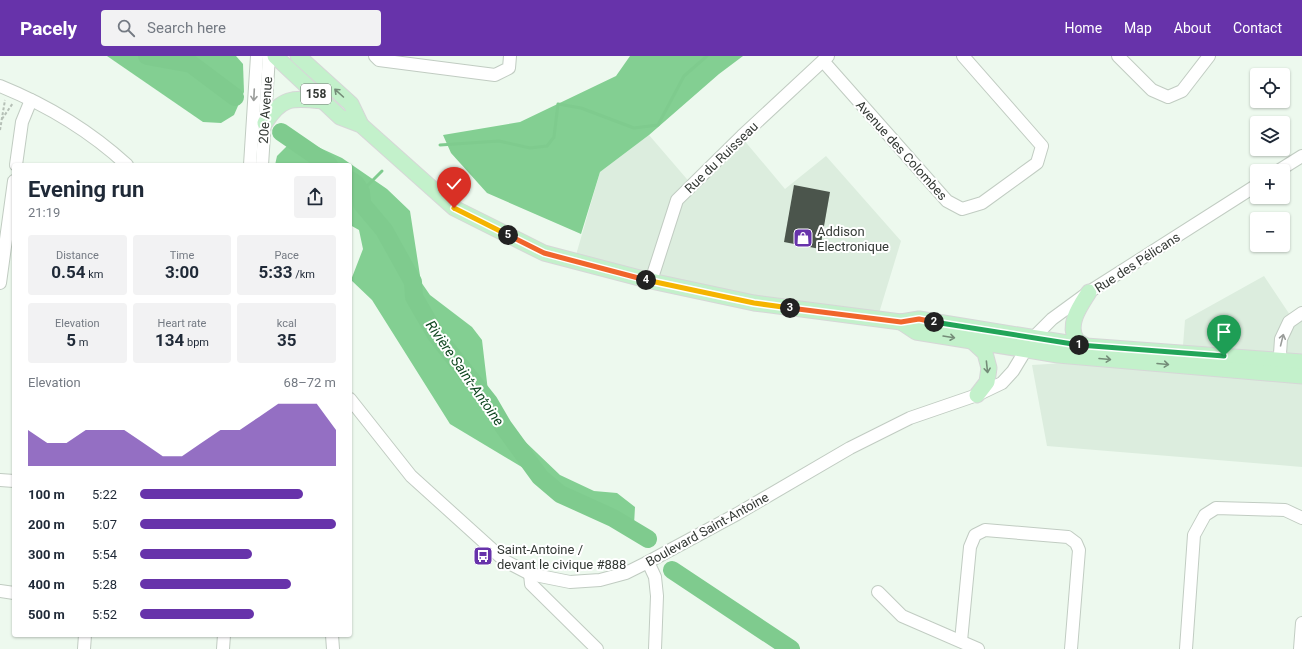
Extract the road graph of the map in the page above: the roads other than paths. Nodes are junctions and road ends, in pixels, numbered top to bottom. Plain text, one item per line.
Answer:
1 (257, 56) edge
2 (270, 56) edge
3 (275, 56) edge
4 (298, 56) edge
5 (375, 56) edge
6 (510, 56) edge
7 (963, 56) edge
8 (1118, 56) edge
9 (1208, 56) edge
10 (826, 58) edge
11 (3, 92) edge
12 (31, 100) junction
13 (323, 101) junction
14 (265, 123) junction
15 (361, 125) junction
16 (1302, 156) edge
17 (121, 162) edge
18 (16, 163) edge
19 (250, 163) edge
20 (262, 163) edge
21 (1289, 164) edge
22 (1250, 189) edge
23 (12, 196) edge
24 (650, 282) junction
25 (0, 283) edge
26 (1089, 292) junction
27 (1302, 313) edge
28 (901, 322) junction
29 (972, 341) junction
30 (1030, 344) junction
31 (1086, 346) junction
32 (1279, 360) junction
33 (1302, 362) edge
34 (1279, 375) junction
35 (1302, 376) edge
36 (977, 395) junction
37 (352, 402) edge
38 (0, 480) edge
39 (12, 482) edge
40 (1302, 518) edge
41 (648, 562) junction
42 (530, 574) junction
43 (0, 591) edge
44 (878, 592) dead end
45 (12, 593) edge
46 (1302, 623) edge
47 (85, 637) edge
48 (224, 637) edge
49 (332, 637) edge
50 (961, 641) junction
51 (84, 649) edge
52 (223, 649) edge
53 (333, 649) edge
54 (597, 649) edge
55 (655, 649) edge
56 (978, 649) edge
57 (1071, 649) edge
58 (1186, 649) edge
59 (1300, 649) edge

1 -> 19 street, 20e Avenue
2 - 14 street, 20e Avenue
3 - 13 main road, 158
15 -> 4 main road, 158
5 - 6 street
7 - 10 street, Avenue des Colombes
8 - 9 street
10 - 24 street, Rue du Ruisseau
11 - 12 street
12 - 17 street
12 - 18 street
13 - 14 main road
13 - 15 main road, 158
14 - 20 street, 20e Avenue
15 - 24 main road, 158
16 - 21 street
22 - 26 street, Rue des Pélicans
23 - 25 street
24 - 28 main road, 158
26 - 30 street, Rue des Pélicans
26 - 31 main road
32 -> 27 street
28 -> 29 main road, 158
28 - 30 main road, 158
29 - 30 main road, 158
29 -> 36 main road
30 - 31 main road, 158
30 -> 34 main road, 158
30 - 36 street, Boulevard Saint-Antoine
31 - 32 main road, 158
32 - 33 main road, 158
32 - 34 street
34 - 35 main road, 158
36 - 41 street, Boulevard Saint-Antoine
37 - 42 street, Boulevard Saint-Antoine
38 - 39 street
40 - 58 street
41 - 42 street, Boulevard Saint-Antoine
41 - 55 street
42 - 54 street
43 - 45 street
44 - 50 street
46 - 59 street
47 - 51 street
48 - 52 street
49 - 53 street
50 - 56 street
50 - 57 street

